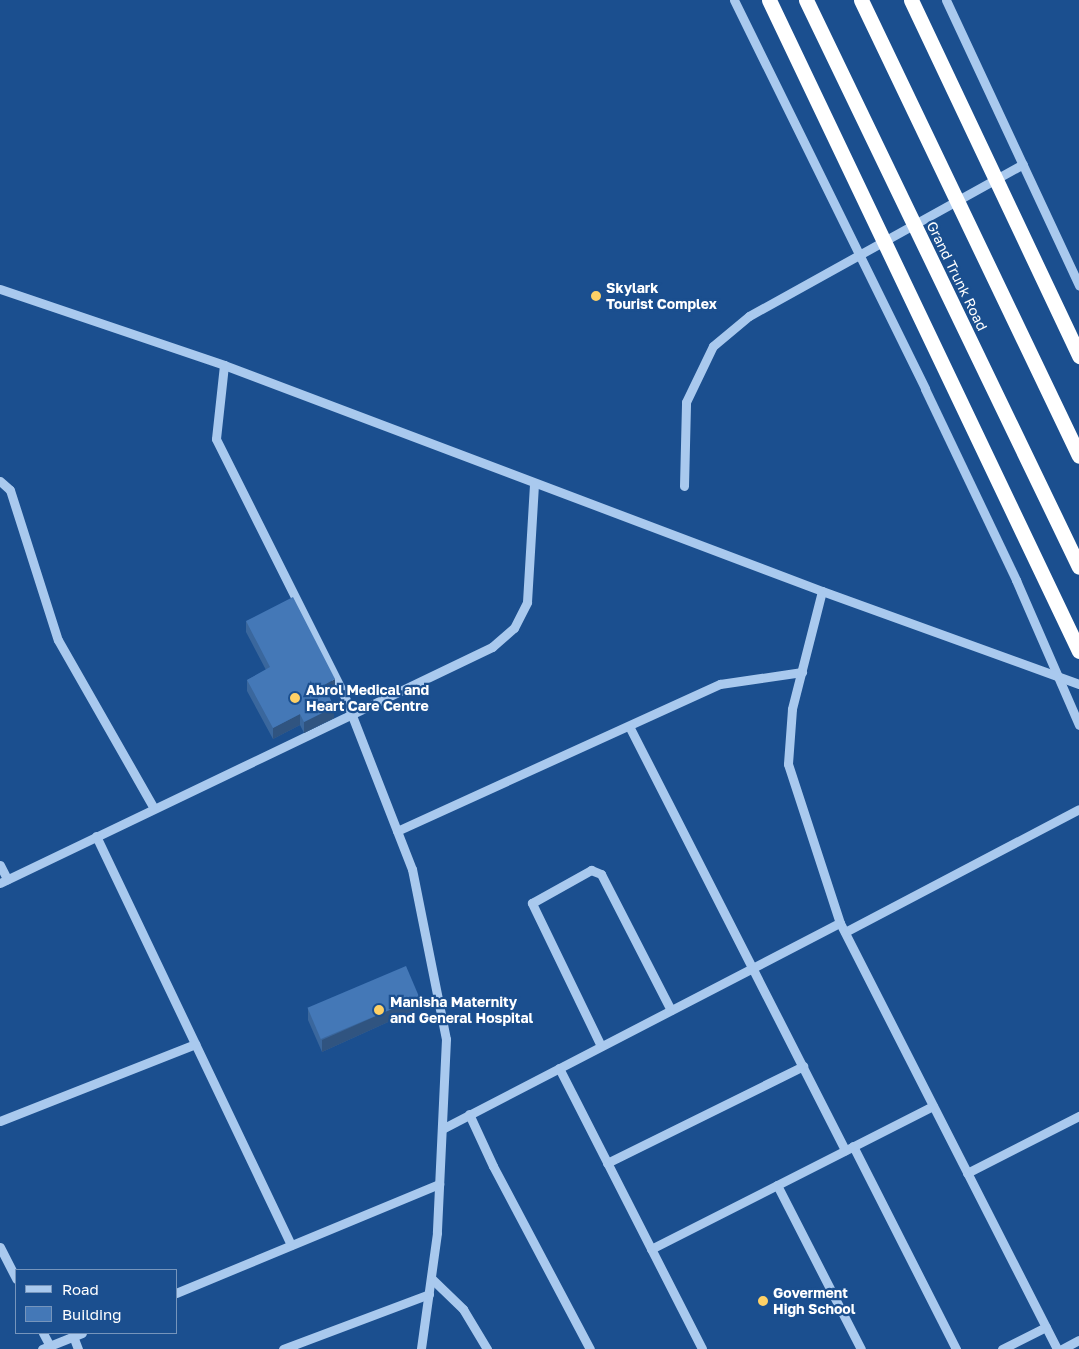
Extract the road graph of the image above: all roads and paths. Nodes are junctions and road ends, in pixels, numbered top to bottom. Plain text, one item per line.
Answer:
1 (734, 0) edge
2 (770, 0) edge
3 (806, 0) edge
4 (861, 0) edge
5 (911, 0) edge
6 (946, 0) edge
7 (1023, 164) junction
8 (995, 179) junction
9 (885, 241) junction
10 (859, 255) junction
11 (1079, 285) edge
12 (0, 289) edge
13 (1079, 356) edge
14 (224, 365) junction
15 (1079, 456) edge
16 (0, 481) edge
17 (534, 483) junction
18 (684, 486) dead end
19 (1079, 566) edge
20 (822, 591) junction
21 (1079, 652) edge
22 (802, 672) junction
23 (1057, 675) junction
24 (1079, 684) edge
25 (351, 712) junction
26 (1079, 725) edge
27 (629, 726) junction
28 (154, 808) junction
29 (1079, 810) edge
30 (397, 831) junction
31 (96, 836) junction
32 (0, 865) edge
33 (4, 881) edge
34 (840, 923) junction
35 (845, 932) junction
36 (753, 967) junction
37 (671, 1010) junction
38 (195, 1044) junction
39 (601, 1046) junction
40 (803, 1066) junction
41 (559, 1068) junction
42 (933, 1106) junction
43 (469, 1114) junction
44 (1079, 1116) edge
45 (0, 1121) edge
46 (442, 1129) junction
47 (849, 1148) junction
48 (607, 1163) junction
49 (967, 1173) junction
50 (439, 1184) junction
51 (777, 1185) junction
52 (291, 1246) junction
53 (0, 1247) edge
54 (651, 1249) junction
55 (15, 1277) edge
56 (431, 1278) junction
57 (178, 1292) edge
58 (428, 1294) junction
59 (1046, 1327) junction
60 (43, 1334) edge
61 (77, 1335) edge
62 (1079, 1340) edge
63 (46, 1347) edge
64 (78, 1349) edge
65 (283, 1349) edge
66 (421, 1349) edge
67 (486, 1349) edge
68 (590, 1349) edge
69 (702, 1349) edge
70 (862, 1349) edge
71 (956, 1349) edge
72 (1002, 1349) edge
73 (1057, 1349) edge
74 (1062, 1349) edge

1 - 10 street
2 - 9 highway
3 - 19 highway, Grand Trunk Road, bridge
4 - 15 highway, bridge
5 - 8 highway
6 - 7 street
7 - 8 street
7 - 11 street
8 - 9 street
8 - 13 highway
9 - 10 street
9 - 21 highway
10 - 18 street
10 - 23 street
12 - 14 street
14 - 17 street
14 - 25 street
16 - 28 street
17 - 20 street
17 - 25 street
20 - 22 street
20 - 23 street
22 - 27 street
22 - 34 street
23 - 24 street
23 - 26 street
25 - 28 street
25 - 30 street
27 - 30 street
27 - 36 street
28 - 31 street
29 - 35 street
30 - 46 street
31 - 33 street
31 - 38 street
32 - 33 street
34 - 35 street
34 - 36 street
35 - 42 street
36 - 37 street
36 - 40 street
37 - 39 street
37 - 39 street
38 - 45 street
38 - 52 street
39 - 41 street
40 - 47 street
40 - 48 street
41 - 43 street
41 - 48 street
42 - 47 street
42 - 49 street
43 - 46 street
43 - 68 street
44 - 49 street
46 - 50 street
47 - 51 street
47 - 71 street
48 - 54 street
49 - 59 street
50 - 52 street
50 - 56 street
51 - 54 street
51 - 70 street
52 - 57 street
53 - 55 street
54 - 69 street
56 - 58 street
56 - 67 street
58 - 65 street
58 - 66 street
59 - 72 street
59 - 73 street
60 - 63 street
61 - 63 street
61 - 64 street
62 - 74 street

